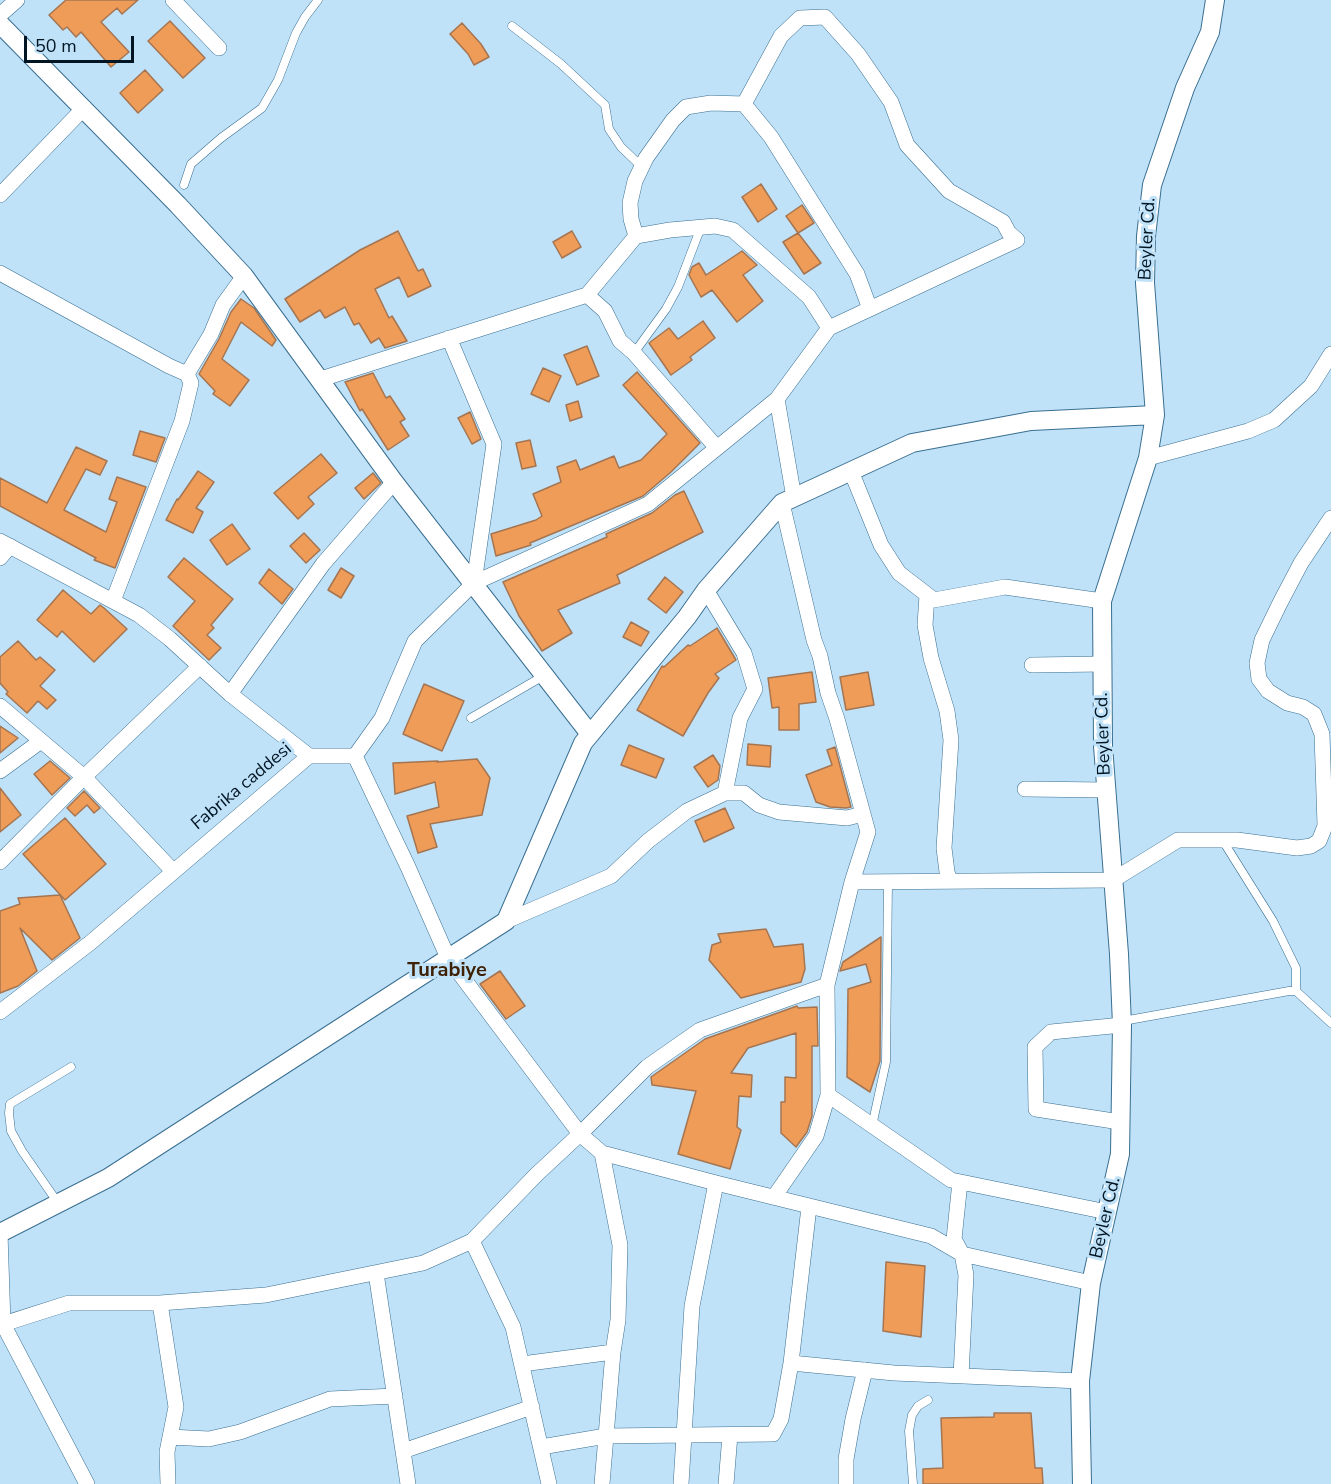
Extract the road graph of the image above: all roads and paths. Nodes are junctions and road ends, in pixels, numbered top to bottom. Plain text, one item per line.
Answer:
1 (17, 0) edge
2 (173, 0) edge
3 (318, 0) edge
4 (1215, 0) edge
5 (0, 15) edge
6 (0, 24) edge
7 (512, 26) dead end
8 (219, 48) dead end
9 (744, 104) junction
10 (84, 108) junction
11 (642, 167) junction
12 (184, 185) dead end
13 (0, 194) edge
14 (701, 227) junction
15 (636, 236) junction
16 (0, 273) edge
17 (244, 276) junction
18 (587, 295) junction
19 (870, 309) junction
20 (829, 328) junction
21 (449, 338) junction
22 (634, 354) junction
23 (1331, 354) edge
24 (187, 374) junction
25 (1325, 376) edge
26 (321, 380) junction
27 (777, 399) junction
28 (1155, 416) junction
29 (717, 448) junction
30 (1148, 458) junction
31 (851, 471) junction
32 (394, 482) junction
33 (788, 500) junction
34 (1331, 518) edge
35 (3, 548) edge
36 (474, 583) junction
37 (706, 590) junction
38 (927, 595) junction
39 (113, 601) junction
40 (1102, 601) junction
41 (1102, 664) junction
42 (1032, 665) dead end
43 (200, 666) junction
44 (545, 675) junction
45 (230, 694) junction
46 (0, 706) edge
47 (471, 718) dead end
48 (590, 734) junction
49 (41, 741) junction
50 (309, 756) junction
51 (355, 756) junction
52 (0, 771) edge
53 (84, 777) junction
54 (1026, 789) dead end
55 (1106, 790) junction
56 (725, 793) junction
57 (863, 814) junction
58 (1222, 840) junction
59 (0, 862) edge
60 (173, 871) junction
61 (1113, 880) junction
62 (950, 881) junction
63 (852, 882) junction
64 (888, 882) junction
65 (506, 921) junction
66 (448, 958) junction
67 (827, 985) junction
68 (1296, 991) junction
69 (0, 1012) edge
70 (1122, 1023) junction
71 (1331, 1023) edge
72 (71, 1067) dead end
73 (828, 1095) junction
74 (1120, 1122) junction
75 (872, 1126) junction
76 (580, 1134) junction
77 (602, 1154) junction
78 (716, 1182) junction
79 (960, 1182) junction
80 (774, 1197) junction
81 (58, 1203) junction
82 (809, 1207) junction
83 (1107, 1212) junction
84 (0, 1233) edge
85 (472, 1241) junction
86 (962, 1254) junction
87 (376, 1273) junction
88 (1091, 1283) junction
89 (160, 1303) junction
90 (1, 1325) edge
91 (613, 1352) junction
92 (791, 1363) junction
93 (522, 1364) junction
94 (865, 1370) junction
95 (961, 1376) junction
96 (1080, 1381) junction
97 (395, 1396) junction
98 (928, 1400) dead end
99 (531, 1407) junction
100 (730, 1435) junction
101 (606, 1436) junction
102 (683, 1436) junction
103 (170, 1437) junction
104 (541, 1447) junction
105 (403, 1451) junction
106 (87, 1484) edge
107 (168, 1484) edge
108 (408, 1484) edge
109 (549, 1484) edge
110 (602, 1484) edge
111 (681, 1484) edge
112 (726, 1484) edge
113 (846, 1484) edge
114 (913, 1484) edge
115 (1082, 1484) edge

1 - 5 street
2 - 8 street
3 - 12 lane
4 - 28 street, Beyler Cd.
6 - 10 street
7 - 11 lane
9 - 11 street
9 - 19 street
9 - 19 street
10 - 13 street
10 - 17 street
11 - 15 street
14 - 15 street
14 - 20 street
14 - 22 lane
15 - 18 street
16 - 24 street
17 - 24 street
17 - 26 street
18 - 21 street
18 - 22 street
19 - 20 street
20 - 27 street
21 - 26 street
21 - 36 street
22 - 29 street
23 - 25 street
24 - 39 street
25 - 30 street
26 - 32 street
27 - 29 street
27 - 33 street
28 - 30 street, Beyler Cd.
28 - 31 street
29 - 36 street
30 - 40 street, Beyler Cd.
31 - 33 street
31 - 38 street
32 - 36 street
32 - 45 street
33 - 37 street
33 - 57 street
34 - 58 street
35 - 39 street
36 - 44 street
36 - 51 street
37 - 48 street
37 - 56 street
38 - 40 street
38 - 62 street
39 - 43 street
40 - 41 street, Beyler Cd.
41 - 42 street
41 - 55 street, Beyler Cd.
43 - 45 street
43 - 53 street
44 - 47 lane
44 - 48 street
45 - 50 street
46 - 49 street
48 - 65 street
49 - 52 street
49 - 53 street
50 - 51 street, Fabrika caddesi
50 - 60 street, Fabrika caddesi
51 - 66 street
53 - 59 street
53 - 60 street
54 - 55 street
55 - 61 street, Beyler Cd.
56 - 57 street
56 - 65 street
57 - 63 street
58 - 61 street
58 - 68 lane
60 - 69 street, Fabrika caddesi
61 - 62 street
61 - 70 street, Beyler Cd.
62 - 64 street
63 - 64 street
63 - 67 street
64 - 75 lane
65 - 66 street
66 - 76 street
66 - 81 street
67 - 73 street
67 - 76 street
68 - 70 lane
68 - 71 lane
70 - 74 street, Beyler Cd.
70 - 74 street
72 - 81 lane
73 - 75 street
73 - 80 street
74 - 83 street, Beyler Cd.
75 - 79 street
76 - 77 street
76 - 85 street
77 - 78 street
77 - 91 street
78 - 80 street
78 - 102 street
79 - 83 street
79 - 86 street
80 - 82 street
81 - 84 street
82 - 86 street
82 - 92 street
83 - 88 street, Beyler Cd.
84 - 90 street
85 - 87 street
85 - 93 street
86 - 88 street
86 - 95 street
87 - 89 street
87 - 97 street
88 - 96 street, Beyler Cd.
89 - 90 street
89 - 103 street
90 - 106 street
91 - 93 street
91 - 101 street
92 - 94 street
92 - 100 street
93 - 99 street
94 - 95 street
94 - 113 street
95 - 96 street
96 - 115 street, Beyler Cd.
97 - 103 street
97 - 105 street
98 - 114 lane
99 - 104 street
99 - 105 street
100 - 102 street
100 - 112 street
101 - 102 street
101 - 104 street
101 - 110 street
102 - 111 street
103 - 107 street
104 - 109 street
105 - 108 street

